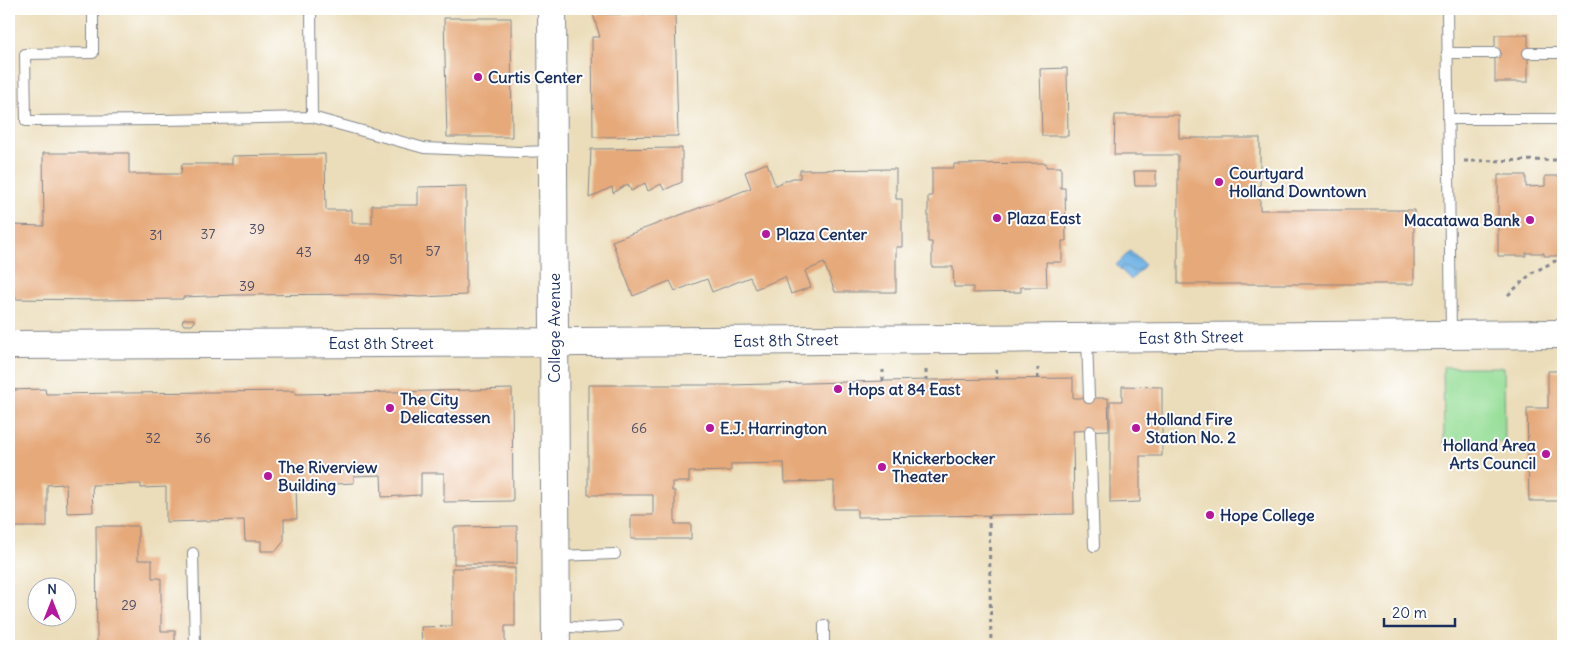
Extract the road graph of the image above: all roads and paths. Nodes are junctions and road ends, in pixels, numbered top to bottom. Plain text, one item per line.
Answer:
1 (93, 9) edge
2 (311, 9) edge
3 (552, 9) edge
4 (1447, 9) edge
5 (1448, 53) junction
6 (1495, 53) dead end
7 (1528, 53) dead end
8 (1563, 53) edge
9 (312, 117) junction
10 (1448, 119) junction
11 (1563, 119) edge
12 (553, 151) junction
13 (1563, 160) edge
14 (1449, 161) junction
15 (1555, 256) dead end
16 (1555, 261) junction
17 (1563, 265) edge
18 (1508, 295) dead end
19 (1563, 334) edge
20 (1451, 335) junction
21 (1087, 338) junction
22 (554, 342) junction
23 (9, 345) edge
24 (1038, 368) dead end
25 (996, 369) dead end
26 (883, 370) dead end
27 (926, 370) dead end
28 (997, 379) dead end
29 (1038, 379) dead end
30 (926, 380) dead end
31 (883, 382) dead end
32 (1088, 398) dead end
33 (1090, 431) dead end
34 (989, 515) dead end
35 (1094, 546) dead end
36 (193, 553) dead end
37 (615, 554) dead end
38 (555, 556) junction
39 (824, 625) dead end
40 (616, 626) dead end
41 (556, 636) edge
42 (195, 646) edge
43 (824, 646) edge
44 (991, 646) edge

1 - 9 lane
2 - 9 lane
3 - 12 main road, College Avenue
4 - 5 lane
5 - 6 lane
5 - 10 lane
7 - 8 lane
9 - 12 lane
10 - 11 lane
10 - 14 lane
12 - 22 main road, College Avenue
13 - 14 path
14 - 20 lane
15 - 16 path
16 - 17 path
16 - 18 path
19 - 20 main road, East 8th Street
20 - 21 main road, East 8th Street
21 - 22 main road, East 8th Street
21 - 32 lane
22 - 23 main road, East 8th Street
22 - 38 main road, College Avenue
24 - 29 path
25 - 28 path
26 - 31 path
27 - 30 path
33 - 35 lane
34 - 44 path
36 - 42 lane
37 - 38 lane
38 - 41 main road, College Avenue
39 - 43 lane
40 - 41 lane

